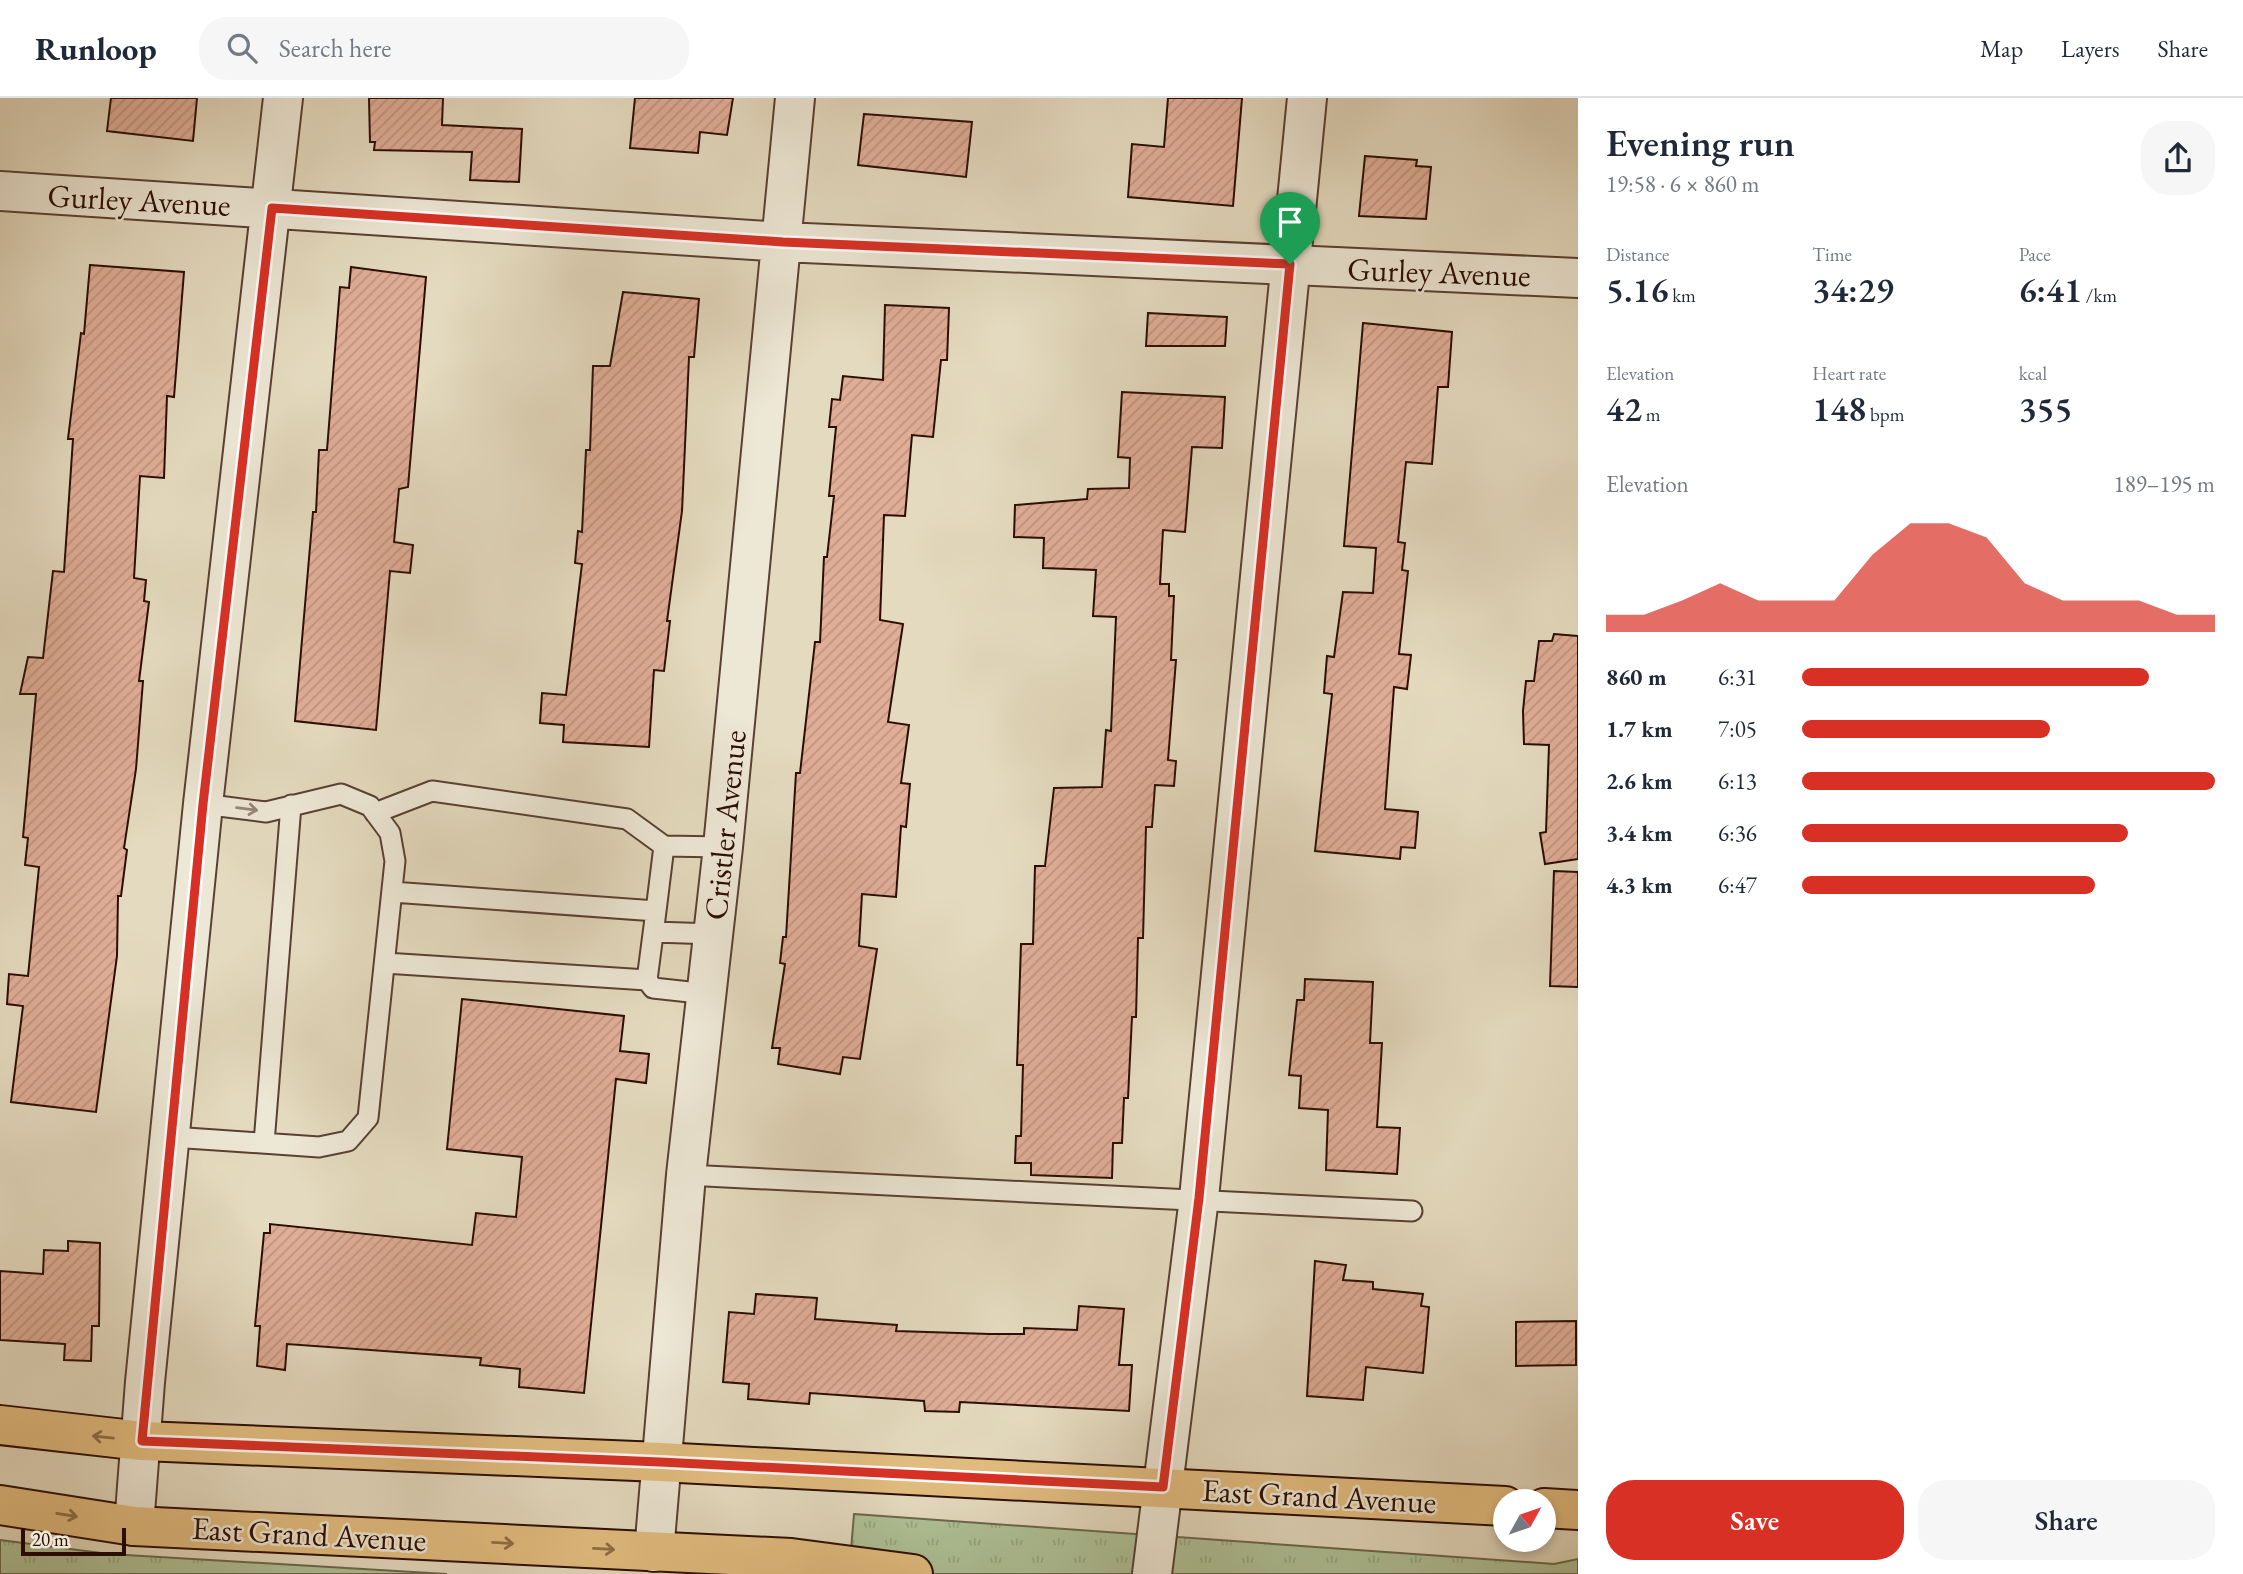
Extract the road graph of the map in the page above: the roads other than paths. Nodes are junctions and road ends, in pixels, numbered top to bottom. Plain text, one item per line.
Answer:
1 (283, 98) edge
2 (795, 98) edge
3 (1307, 98) edge
4 (0, 191) edge
5 (272, 208) junction
6 (783, 242) junction
7 (1290, 264) junction
8 (1578, 278) edge
9 (203, 804) junction
10 (291, 805) junction
11 (375, 813) junction
12 (664, 846) junction
13 (723, 847) junction
14 (392, 892) junction
15 (656, 911) junction
16 (654, 932) junction
17 (714, 934) junction
18 (385, 963) junction
19 (647, 980) junction
20 (708, 994) junction
21 (172, 1137) junction
22 (264, 1143) junction
23 (686, 1175) junction
24 (1199, 1198) junction
25 (1412, 1211) dead end
26 (0, 1426) edge
27 (142, 1441) junction
28 (660, 1462) junction
29 (1163, 1487) junction
30 (0, 1505) edge
31 (1493, 1505) edge
32 (1556, 1509) edge
33 (1578, 1510) edge
34 (134, 1526) junction
35 (654, 1552) junction
36 (913, 1574) edge
37 (1152, 1574) edge

1 - 5 street
2 - 6 street, Cristler Avenue
3 - 7 street
4 - 5 street, Gurley Avenue
5 - 6 street, Gurley Avenue
5 - 9 street
6 - 7 street, Gurley Avenue
6 - 13 street, Cristler Avenue
7 - 8 street, Gurley Avenue
7 - 24 street
9 -> 10 lane
9 - 21 street
10 - 11 lane
10 - 22 lane
11 - 12 lane
11 - 14 lane
12 - 13 lane
12 - 15 lane
13 - 17 street, Cristler Avenue
14 - 15 lane
14 - 18 lane
15 - 16 lane
16 - 17 lane
16 - 19 lane
17 - 20 street, Cristler Avenue
18 - 19 lane
18 - 22 lane
19 - 20 lane
20 - 23 street, Cristler Avenue
21 - 22 lane
21 - 27 street
23 - 24 lane
23 - 28 street, Cristler Avenue
24 - 25 lane
24 - 29 street
27 -> 26 main road, East Grand Avenue
27 - 28 main road, East Grand Avenue
27 - 34 street
28 - 29 main road, East Grand Avenue
28 - 35 street, Cristler Avenue
29 - 31 main road, East Grand Avenue
29 - 37 street
30 -> 34 main road, East Grand Avenue
32 - 33 main road
34 -> 35 main road, East Grand Avenue
35 - 36 main road, East Grand Avenue

